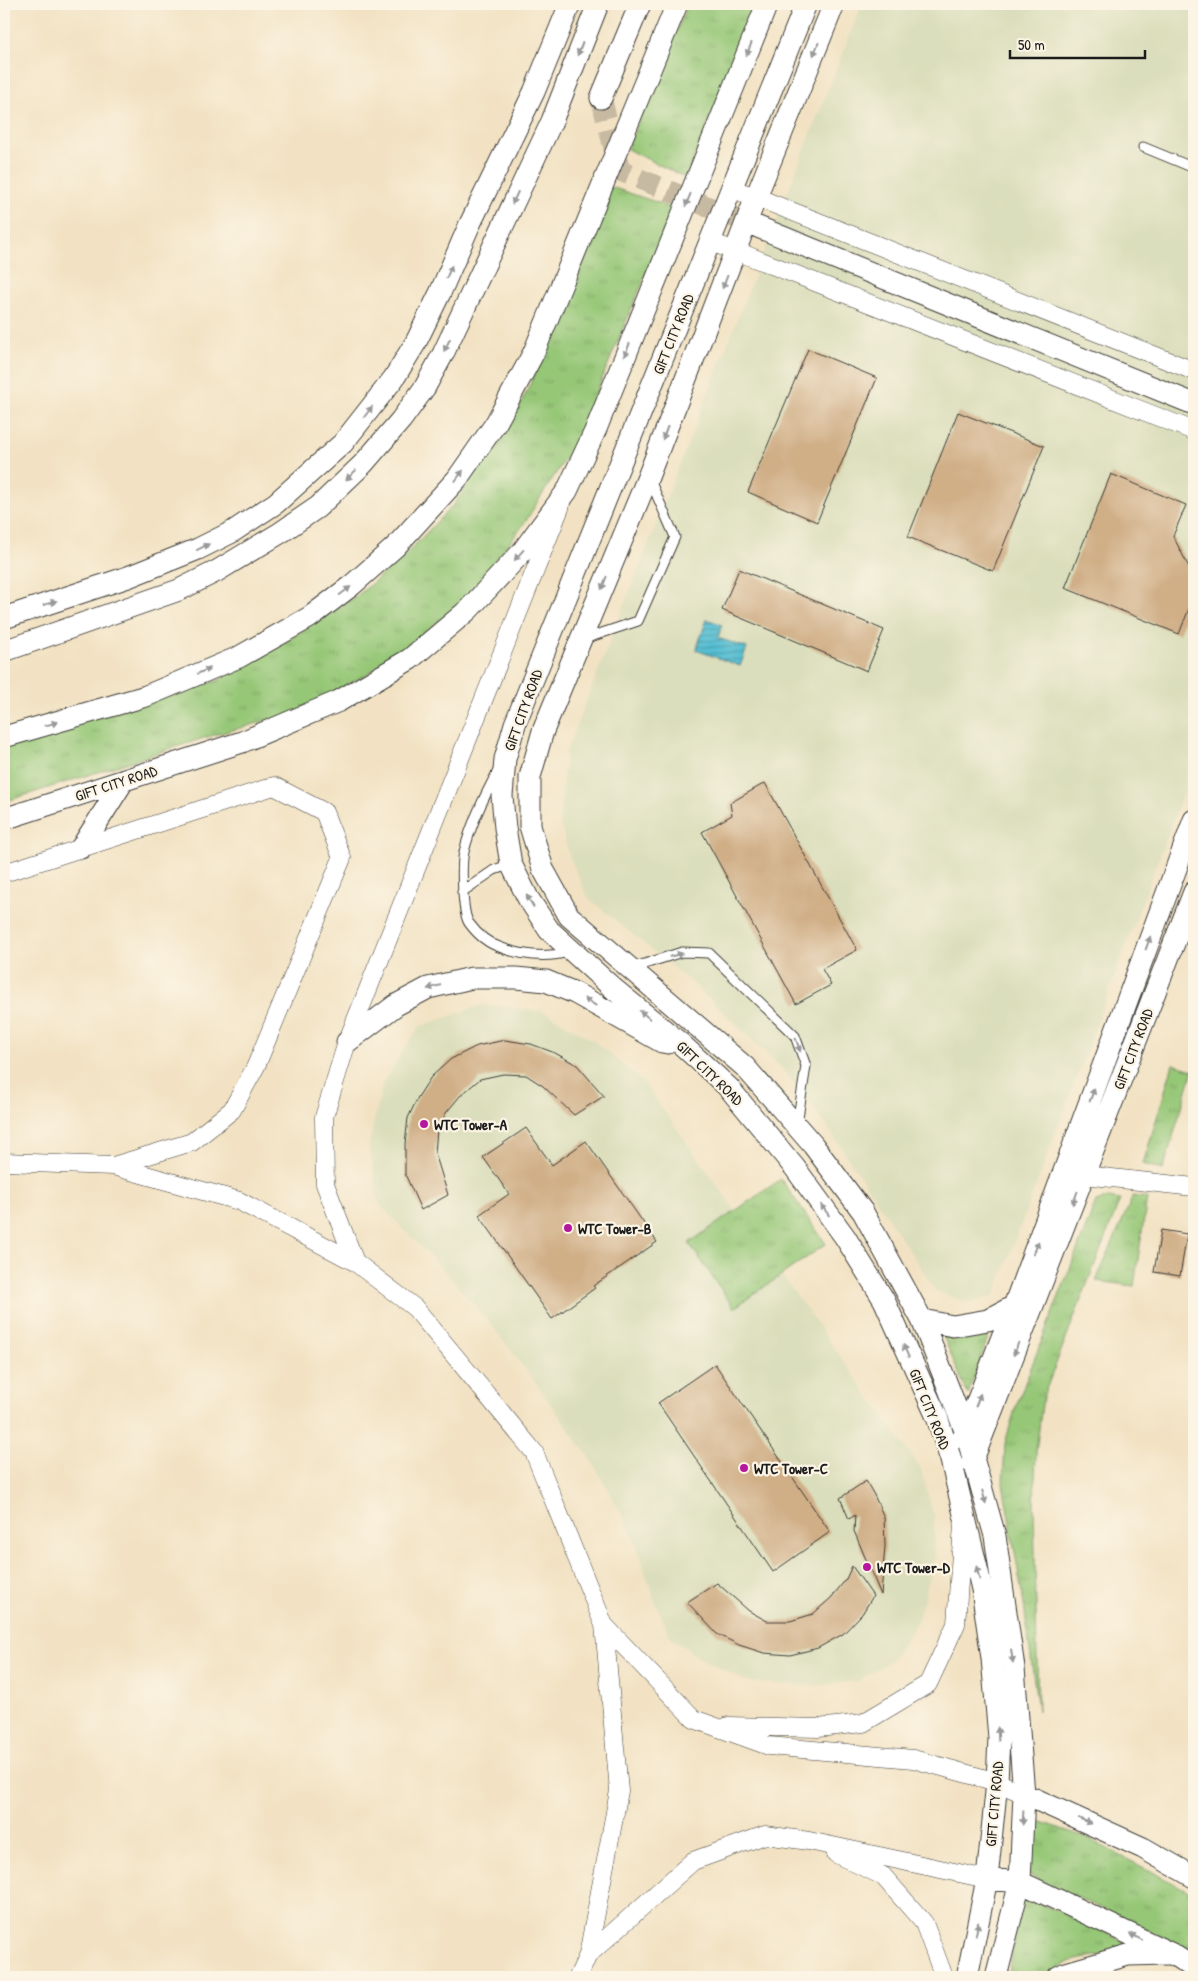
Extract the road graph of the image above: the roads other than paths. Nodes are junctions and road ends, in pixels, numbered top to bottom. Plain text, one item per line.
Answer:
1 (570, 4) edge
2 (598, 4) edge
3 (640, 4) edge
4 (677, 4) edge
5 (767, 4) edge
6 (806, 4) edge
7 (834, 4) edge
8 (601, 98) tunnel mouth
9 (1143, 147) dead end
10 (1194, 168) edge
11 (732, 189) junction
12 (756, 197) junction
13 (758, 227) tunnel mouth
14 (710, 242) junction
15 (736, 251) junction
16 (1194, 371) edge
17 (1194, 404) edge
18 (1194, 431) edge
19 (648, 477) junction
20 (567, 491) junction
21 (4, 618) edge
22 (581, 640) junction
23 (4, 651) edge
24 (4, 738) edge
25 (505, 759) junction
26 (124, 780) junction
27 (4, 819) edge
28 (1194, 820) edge
29 (81, 848) junction
30 (512, 864) junction
31 (4, 873) edge
32 (462, 892) junction
33 (1194, 892) edge
34 (572, 951) junction
35 (630, 969) junction
36 (347, 1042) junction
37 (681, 1044) junction
38 (797, 1126) junction
39 (4, 1162) edge
40 (113, 1166) junction
41 (1084, 1175) junction
42 (1194, 1187) edge
43 (355, 1262) junction
44 (1014, 1306) junction
45 (922, 1320) junction
46 (966, 1433) junction
47 (973, 1458) junction
48 (951, 1460) junction
49 (960, 1493) junction
50 (963, 1515) junction
51 (604, 1625) junction
52 (712, 1726) junction
53 (997, 1782) junction
54 (1024, 1794) junction
55 (809, 1841) junction
56 (987, 1878) junction
57 (1194, 1878) edge
58 (1020, 1882) junction
59 (1172, 1954) junction
60 (588, 1955) junction
61 (1194, 1968) edge
62 (578, 1977) edge
63 (944, 1977) edge
64 (968, 1977) edge
65 (996, 1977) edge
66 (1058, 1977) edge

21 -> 1 street
2 -> 23 street
3 - 8 street
24 -> 4 street
5 -> 20 street, GIFT CITY ROAD
6 - 11 street, GIFT CITY ROAD
7 -> 12 street, GIFT CITY ROAD
9 - 10 lane
11 - 12 street
11 - 14 street, GIFT CITY ROAD
12 - 15 street, GIFT CITY ROAD
12 - 16 street
13 - 17 street
14 - 15 street
14 - 25 street, GIFT CITY ROAD
15 - 18 street
15 -> 19 street, GIFT CITY ROAD
19 -> 22 street, GIFT CITY ROAD
19 - 22 lane
20 -> 26 street, GIFT CITY ROAD
20 - 36 street
22 - 35 street, GIFT CITY ROAD
25 - 30 street, GIFT CITY ROAD
25 - 32 lane
26 - 27 street, GIFT CITY ROAD
26 - 29 street
44 -> 28 street, GIFT CITY ROAD
29 - 31 street
29 - 40 street
30 - 32 lane
34 -> 30 street, GIFT CITY ROAD
32 - 34 lane
33 - 41 street, GIFT CITY ROAD
37 -> 34 street, GIFT CITY ROAD
35 - 38 street, GIFT CITY ROAD
35 -> 38 lane
37 -> 36 street
36 - 43 street
48 -> 37 street, GIFT CITY ROAD
38 - 45 street, GIFT CITY ROAD
39 - 40 street
40 - 43 street
41 - 42 street
41 -> 47 street, GIFT CITY ROAD
43 - 51 street
44 - 45 street
46 -> 44 street, GIFT CITY ROAD
45 - 46 street, GIFT CITY ROAD
46 - 47 street, GIFT CITY ROAD
46 - 48 street, GIFT CITY ROAD
47 - 49 street, GIFT CITY ROAD
47 -> 54 street, GIFT CITY ROAD
48 - 49 street, GIFT CITY ROAD
49 - 50 street, GIFT CITY ROAD
50 - 52 street
53 -> 50 street, GIFT CITY ROAD
51 - 52 street
51 - 60 street
52 - 53 street
53 - 54 street
53 - 56 street, GIFT CITY ROAD
54 -> 57 street, GIFT CITY ROAD
54 -> 58 street, GIFT CITY ROAD
55 - 56 street
55 - 60 street
55 - 63 street
56 - 58 street
64 -> 56 street, GIFT CITY ROAD
59 -> 58 street
58 - 65 street, GIFT CITY ROAD
59 - 61 street
59 - 66 street
60 - 62 street

